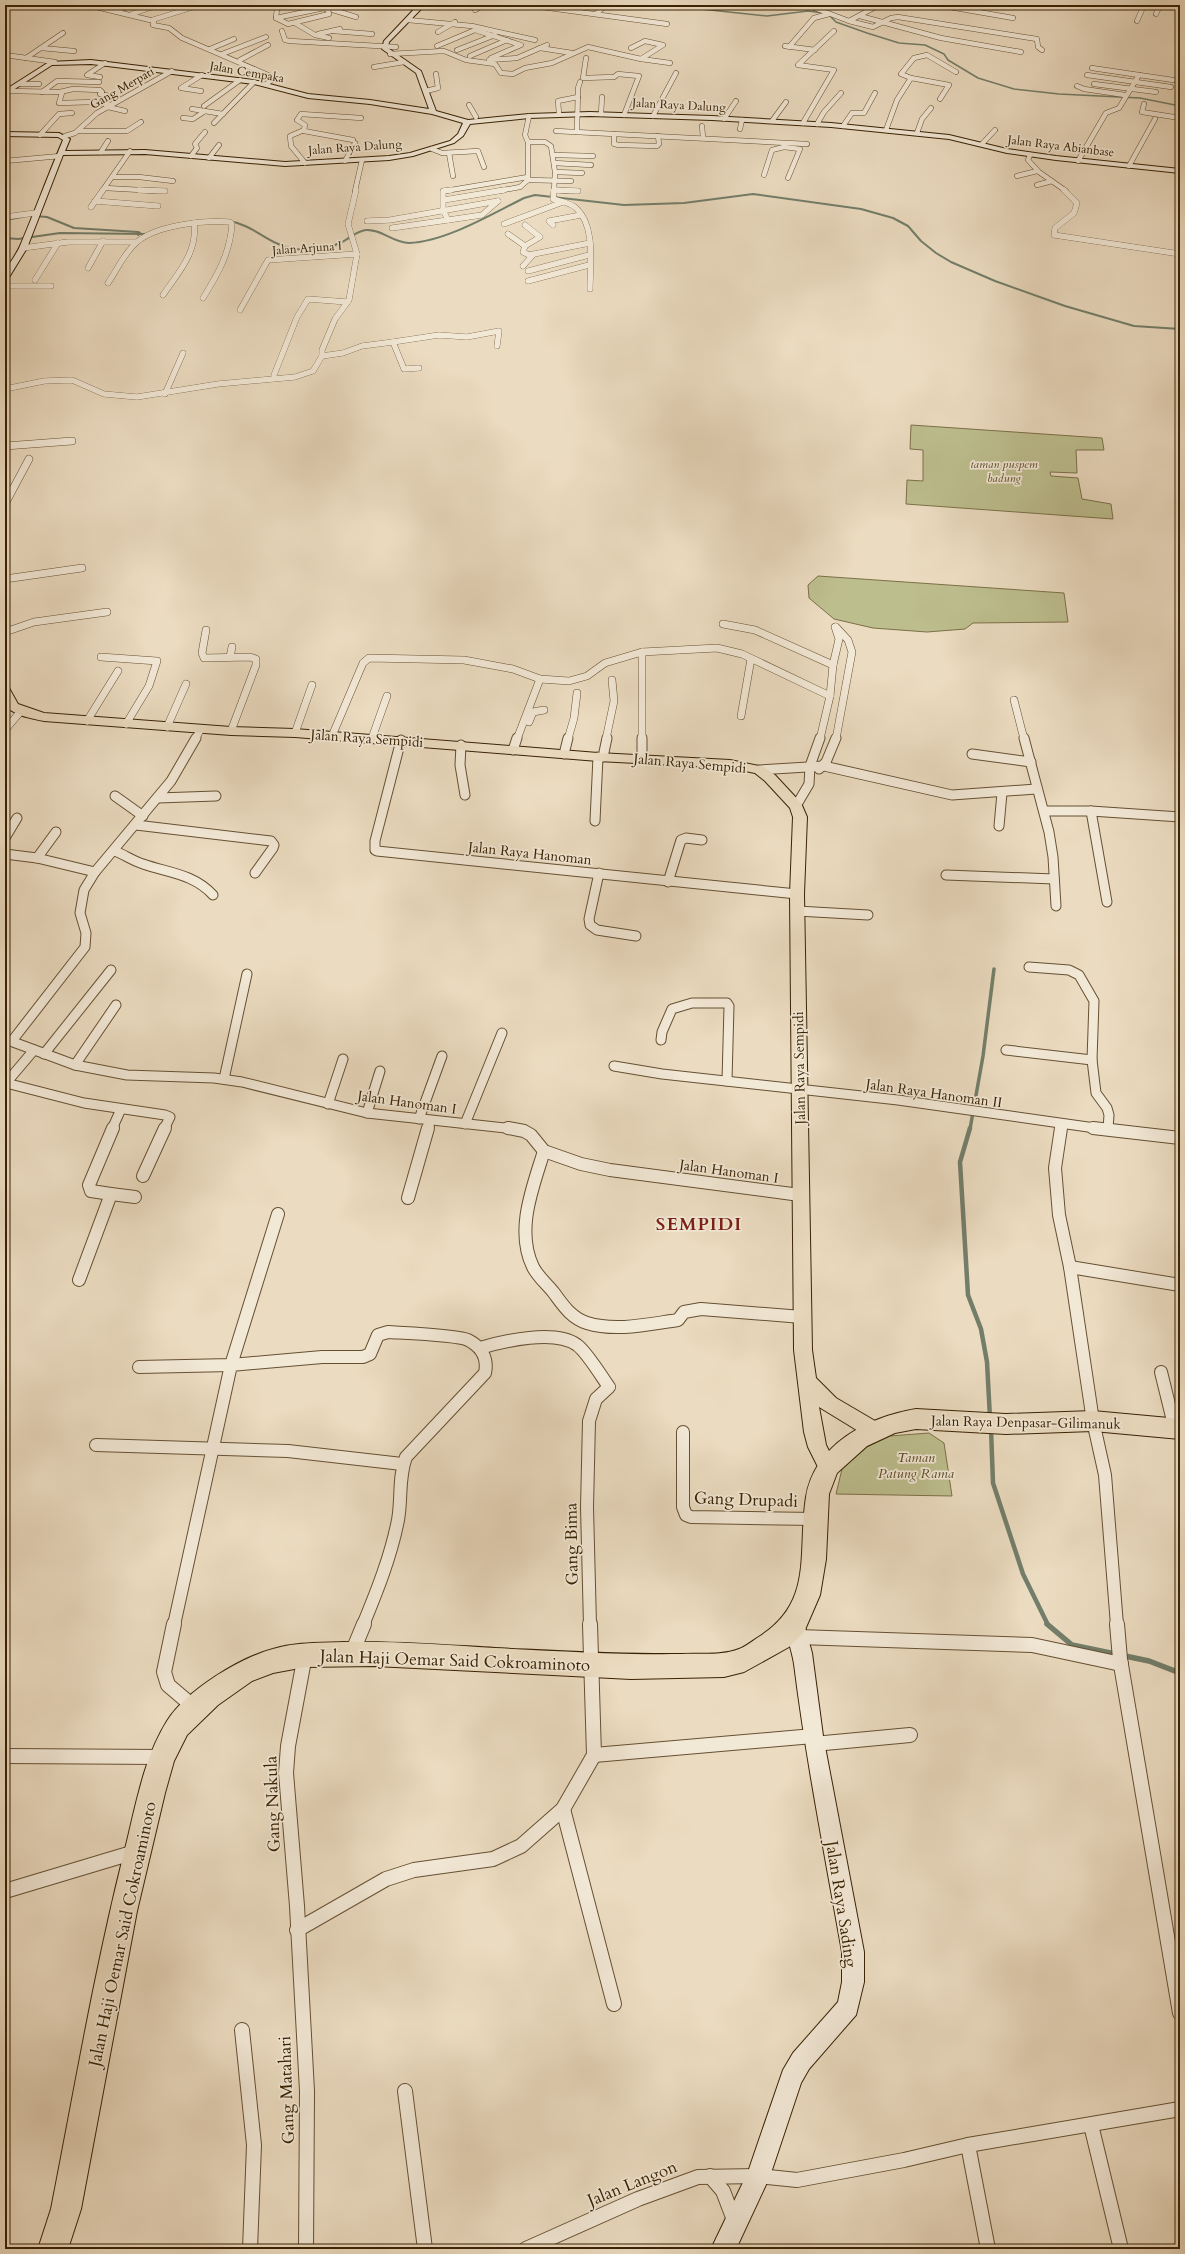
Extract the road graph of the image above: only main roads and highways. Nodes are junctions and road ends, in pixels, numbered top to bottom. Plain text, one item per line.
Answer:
1 (5, 691) edge
2 (12, 709) edge
3 (808, 1383) junction
4 (1178, 1429) edge
5 (875, 1431) junction
6 (828, 1467) junction
7 (54, 2249) edge

1 - 2 main road
2 - 3 main road, Jalan Raya Sempidi
3 - 5 main road
3 - 6 main road, Jalan Raya Sempidi
4 - 5 highway, Jalan Raya Denpasar-Gilimanuk
5 - 6 highway, Jalan Haji Oemar Said Cokroaminoto
6 - 7 highway, Jalan Haji Oemar Said Cokroaminoto

